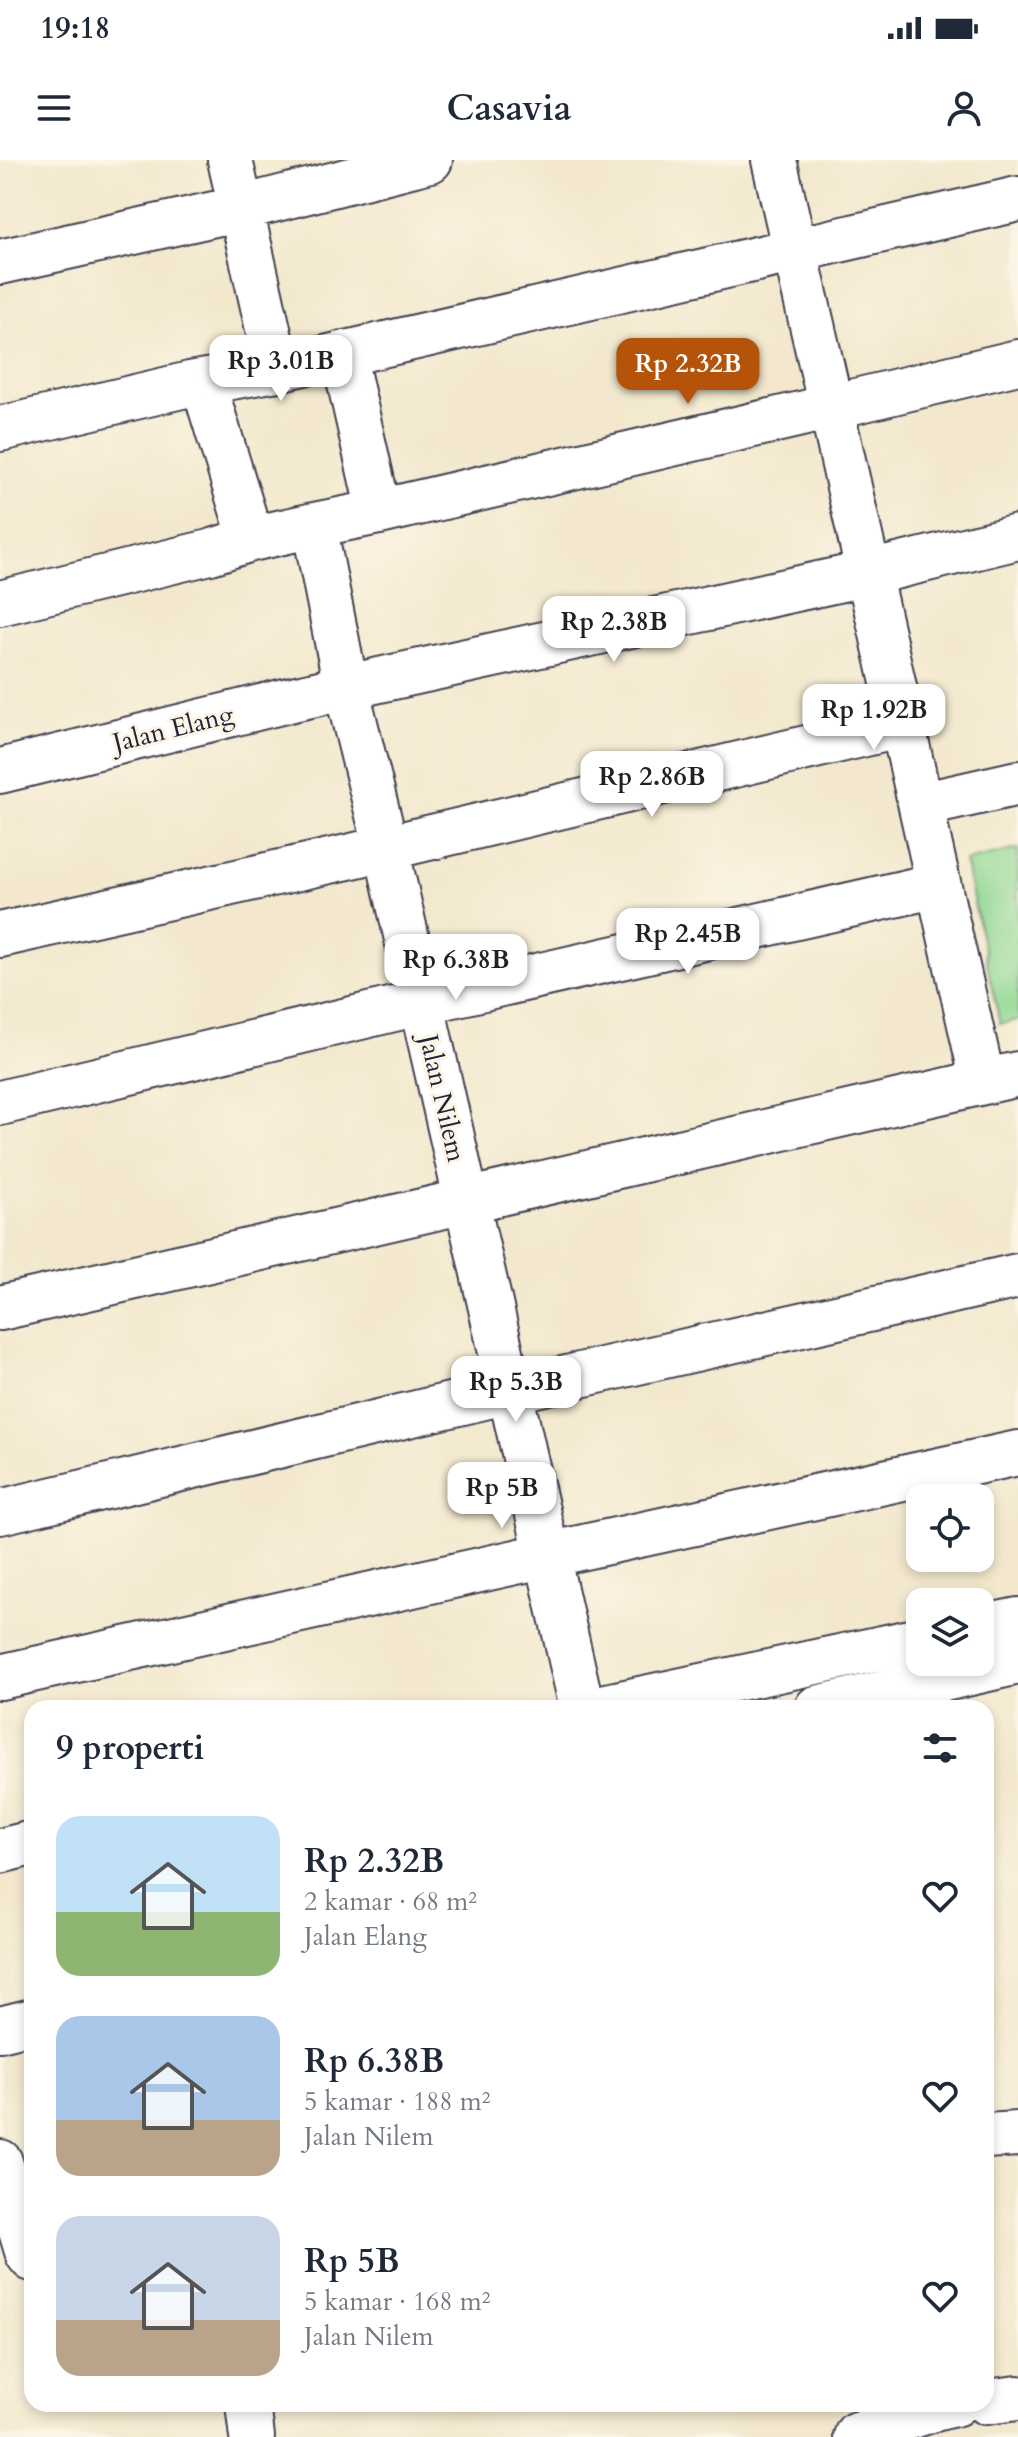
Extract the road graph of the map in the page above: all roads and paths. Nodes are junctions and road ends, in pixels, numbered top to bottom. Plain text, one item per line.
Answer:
1 (230, 160) edge
2 (430, 160) edge
3 (774, 160) edge
4 (1018, 199) edge
5 (241, 208) junction
6 (794, 250) junction
7 (0, 262) edge
8 (343, 353) junction
9 (1018, 362) edge
10 (277, 369) junction
11 (203, 382) junction
12 (831, 407) junction
13 (0, 429) edge
14 (379, 512) junction
15 (314, 525) junction
16 (1018, 537) edge
17 (251, 539) junction
18 (869, 573) junction
19 (0, 603) edge
20 (346, 687) junction
21 (903, 725) junction
22 (0, 771) edge
23 (1018, 783) edge
24 (921, 805) junction
25 (386, 847) junction
26 (938, 885) junction
27 (0, 935) edge
28 (421, 1003) junction
29 (1000, 1078) edge
30 (0, 1103) edge
31 (466, 1201) junction
32 (1018, 1276) edge
33 (0, 1308) edge
34 (509, 1391) junction
35 (1018, 1453) edge
36 (0, 1512) edge
37 (547, 1555) junction
38 (1018, 1620) edge
39 (994, 1625) edge
40 (906, 1643) edge
41 (1018, 1662) edge
42 (0, 1677) edge
43 (580, 1700) edge
44 (635, 1700) edge
45 (852, 1700) edge
46 (24, 1845) edge
47 (0, 1851) edge
48 (24, 2023) edge
49 (0, 2029) edge
50 (1018, 2134) edge
51 (994, 2136) edge
52 (0, 2162) edge
53 (24, 2241) edge
54 (1018, 2398) edge
55 (994, 2401) edge
56 (249, 2412) edge
57 (919, 2412) edge
58 (252, 2437) edge
59 (856, 2437) edge

1 - 5 street
2 - 5 street
3 - 6 street
4 - 6 street
5 - 7 street
5 - 10 street
6 - 8 street
6 - 12 street
8 - 10 street
8 - 14 street
9 - 12 street
10 - 11 street
11 - 13 street
11 - 17 street
12 - 14 street
12 - 18 street
14 - 15 street
15 - 17 street
15 - 20 street, Jalan Nilem
16 - 18 street
17 - 19 street
18 - 20 street, Jalan Elang
18 - 21 street
20 - 22 street, Jalan Elang
20 - 25 street, Jalan Nilem
21 - 24 street
21 - 25 street
23 - 24 street
24 - 26 street
25 - 27 street
25 - 28 street, Jalan Nilem
26 - 28 street
26 - 29 street
28 - 30 street
28 - 31 street, Jalan Nilem
29 - 31 street
31 - 33 street
31 - 34 street, Jalan Nilem
32 - 34 street
34 - 36 street
34 - 37 street, Jalan Nilem
35 - 37 street
37 - 42 street
37 - 43 street, Jalan Nilem
38 - 39 street
40 - 44 street
41 - 45 street
46 - 47 street
48 - 49 street
50 - 51 street
52 - 53 street
54 - 55 street
56 - 58 street
57 - 59 street

